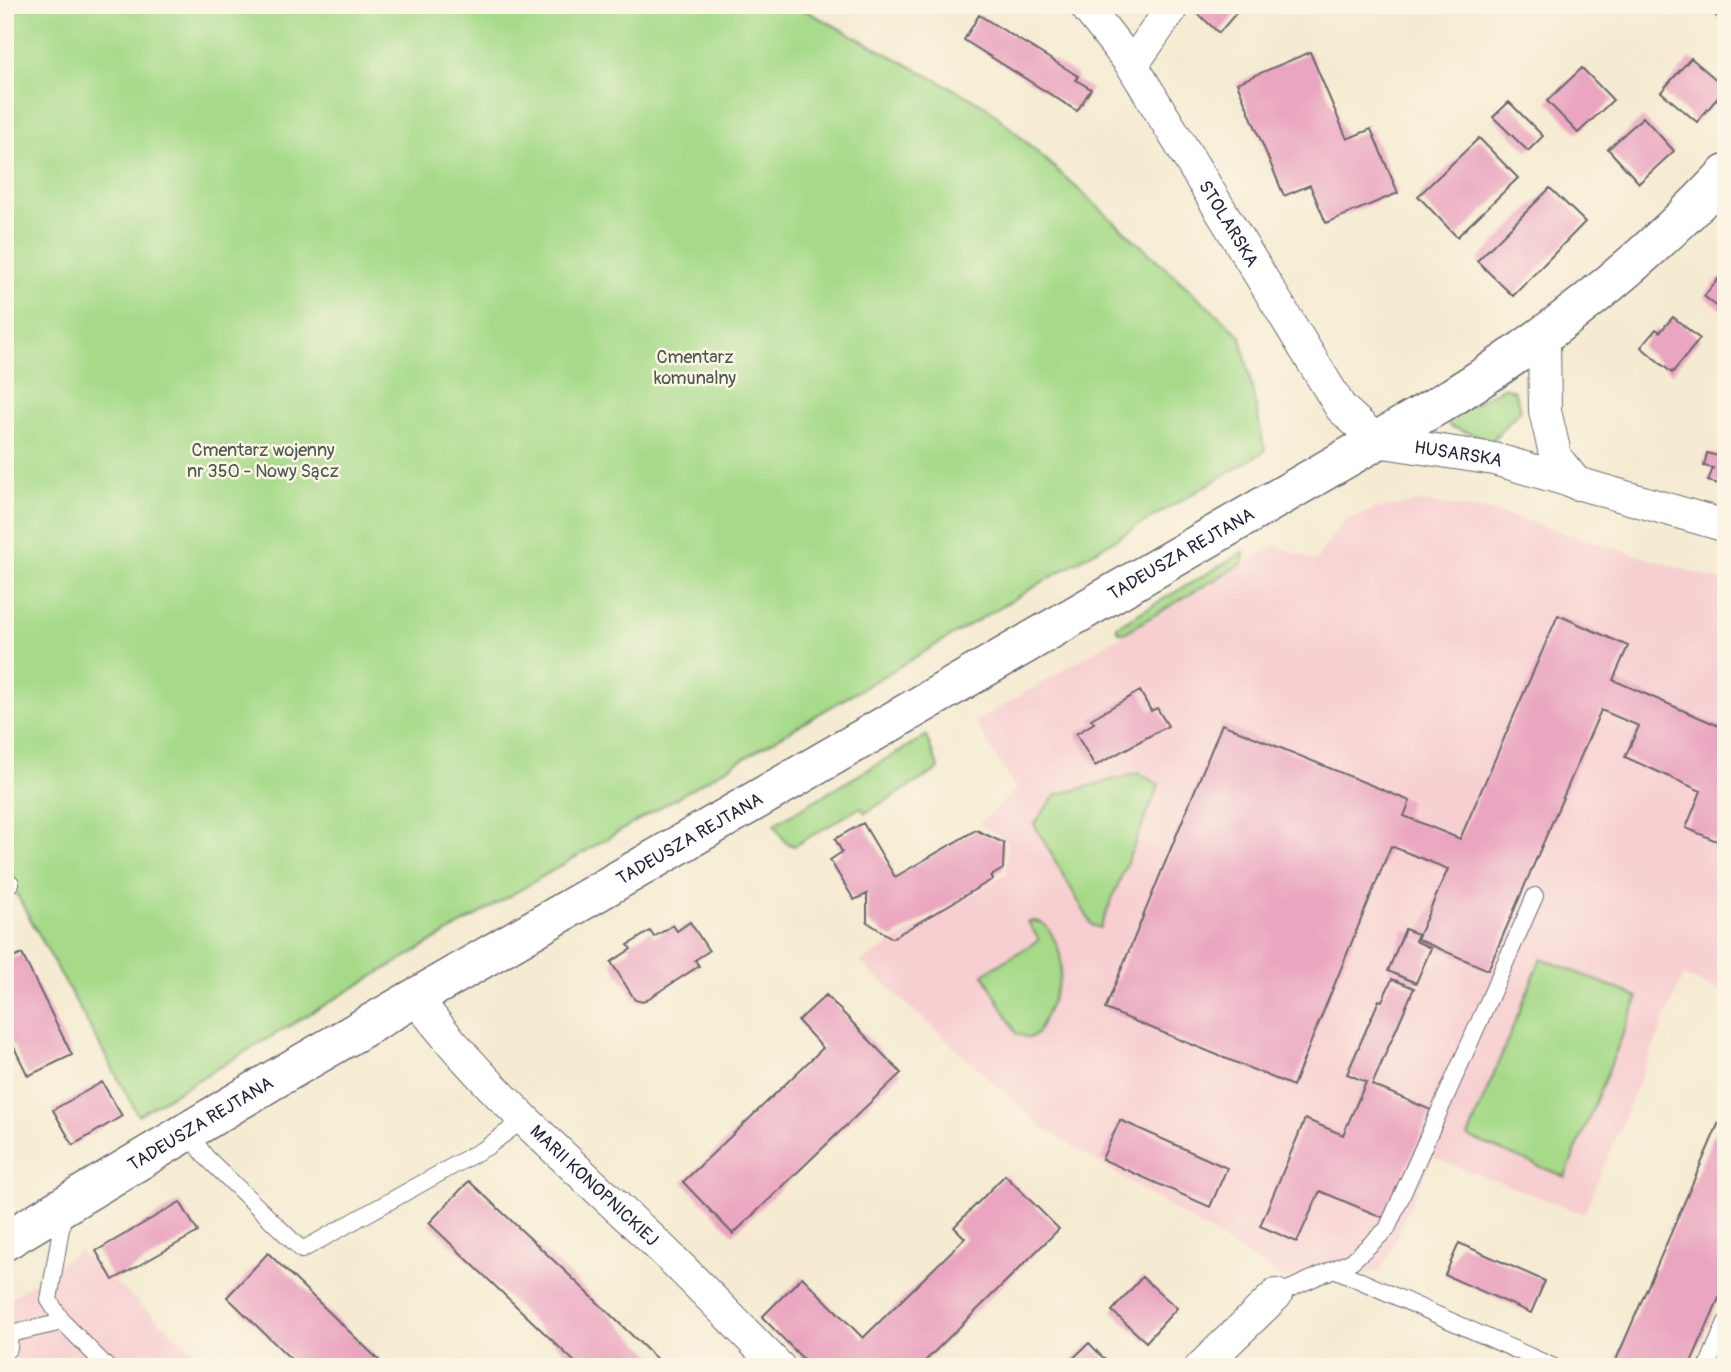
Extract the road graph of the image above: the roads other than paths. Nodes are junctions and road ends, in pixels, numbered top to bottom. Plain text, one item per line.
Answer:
1 (1085, 5) edge
2 (1174, 5) edge
3 (1132, 65) junction
4 (1726, 174) edge
5 (1544, 338) junction
6 (1377, 441) junction
7 (1577, 484) junction
8 (1726, 526) edge
9 (1535, 896) dead end
10 (416, 998) junction
11 (524, 1119) junction
12 (188, 1132) junction
13 (65, 1204) junction
14 (5, 1241) edge
15 (1334, 1269) junction
16 (1276, 1295) joint
17 (63, 1322) junction
18 (1726, 1322) edge
19 (7, 1331) edge
20 (5, 1352) edge
21 (107, 1367) edge
22 (779, 1367) edge
23 (1201, 1367) edge
24 (1555, 1367) edge
25 (1707, 1367) edge

1 - 3 street, STOLARSKA
2 - 3 street
3 - 6 street, STOLARSKA
4 - 5 street, HUSARSKA
5 - 6 street, HUSARSKA
5 - 7 street
6 - 7 street, HUSARSKA
6 - 10 street, TADEUSZA REJTANA
7 - 8 street, HUSARSKA
9 - 15 lane
10 - 11 street, MARII KONOPNICKIEJ
10 - 12 street, TADEUSZA REJTANA
11 - 12 lane
11 - 22 street, MARII KONOPNICKIEJ
12 - 13 street, TADEUSZA REJTANA
13 - 14 street, TADEUSZA REJTANA
13 - 17 lane
15 - 16 lane
15 - 24 lane
16 - 23 street
17 - 19 lane
17 - 21 lane
18 - 25 lane
19 - 20 lane

